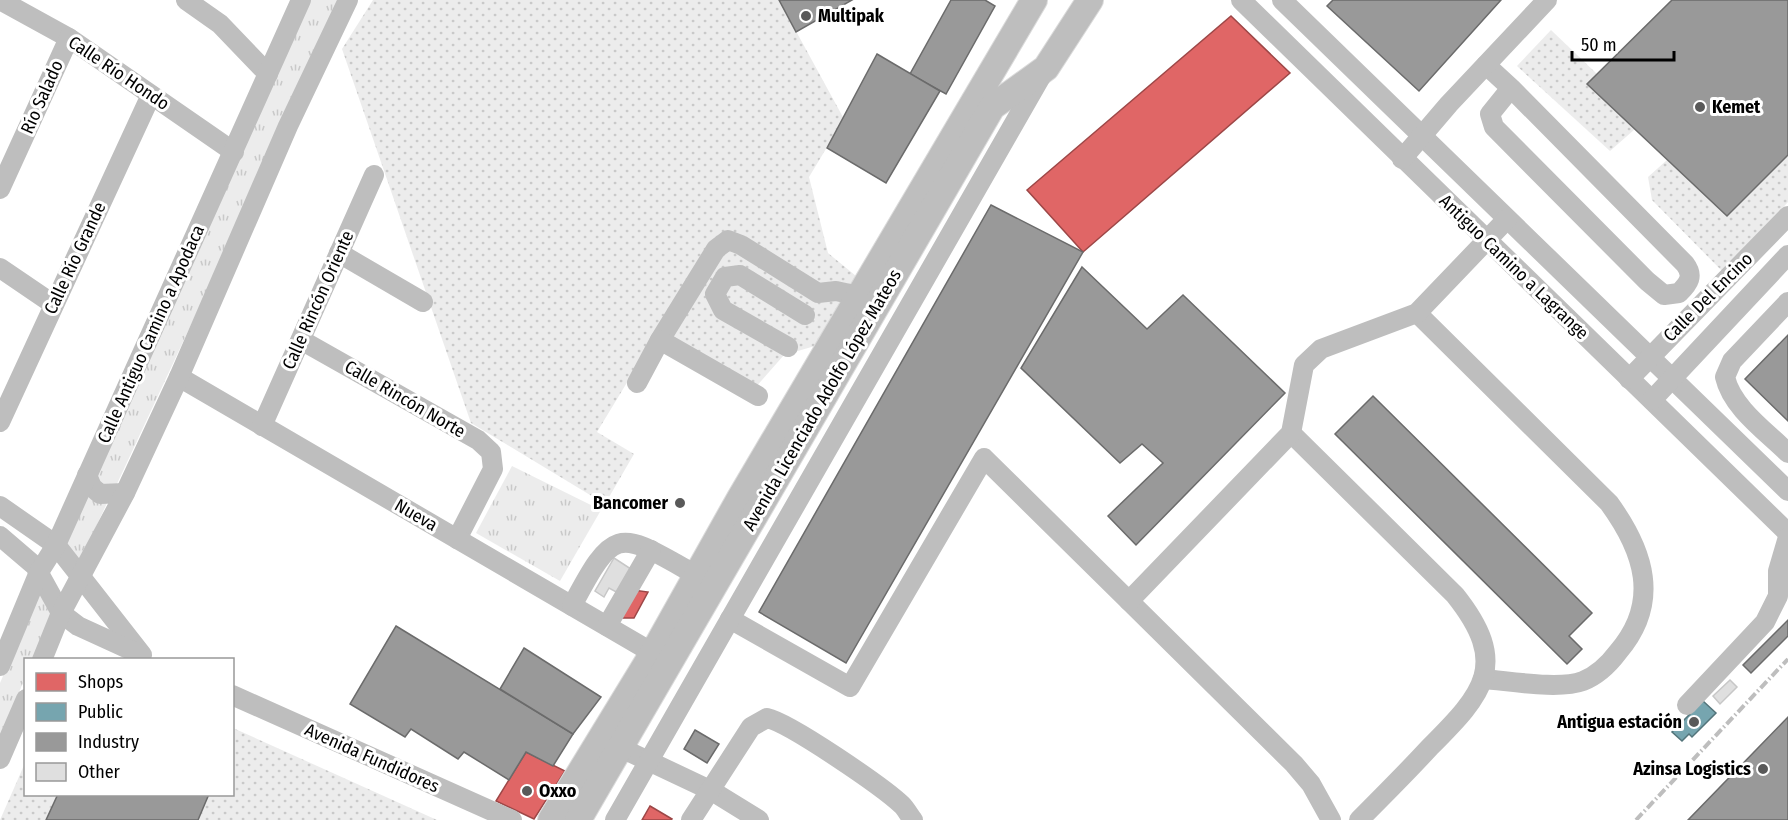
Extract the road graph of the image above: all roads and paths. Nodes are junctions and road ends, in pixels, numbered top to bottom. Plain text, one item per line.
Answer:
1 (0, 0) edge
2 (186, 0) edge
3 (301, 0) edge
4 (348, 0) edge
5 (1054, 0) edge
6 (1090, 0) edge
7 (1241, 0) edge
8 (1282, 0) edge
9 (1547, 0) edge
10 (1026, 4) edge
11 (69, 38) junction
12 (1486, 64) junction
13 (1046, 68) junction
14 (268, 74) junction
15 (1511, 88) junction
16 (152, 95) junction
17 (992, 107) junction
18 (1422, 135) junction
19 (234, 152) junction
20 (1402, 159) junction
21 (375, 175) dead end
22 (0, 189) edge
23 (1788, 216) edge
24 (1507, 219) junction
25 (1486, 240) junction
26 (339, 253) junction
27 (1788, 255) edge
28 (0, 268) edge
29 (1759, 286) junction
30 (818, 293) junction
31 (860, 296) junction
32 (423, 302) dead end
33 (53, 304) junction
34 (1786, 304) edge
35 (1417, 313) junction
36 (805, 315) junction
37 (301, 339) junction
38 (660, 340) junction
39 (1651, 355) junction
40 (179, 377) junction
41 (1673, 377) junction
42 (1629, 379) junction
43 (637, 384) dead end
44 (6, 389) edge
45 (758, 396) dead end
46 (1652, 400) junction
47 (0, 422) edge
48 (262, 426) junction
49 (1291, 433) junction
50 (1788, 453) edge
51 (87, 475) junction
52 (1788, 491) edge
53 (125, 494) junction
54 (0, 506) edge
55 (1785, 526) edge
56 (0, 536) edge
57 (457, 539) junction
58 (56, 545) junction
59 (651, 550) junction
60 (39, 572) junction
61 (698, 576) junction
62 (80, 577) junction
63 (1129, 601) junction
64 (572, 606) junction
65 (61, 613) junction
66 (730, 619) junction
67 (607, 626) junction
68 (653, 652) junction
69 (147, 657) edge
70 (43, 658) edge
71 (0, 666) edge
72 (1483, 679) junction
73 (234, 696) edge
74 (24, 704) edge
75 (1687, 705) dead end
76 (621, 748) junction
77 (0, 759) edge
78 (647, 762) junction
79 (712, 791) junction
80 (512, 820) edge
81 (551, 820) edge
82 (578, 820) edge
83 (615, 820) edge
84 (691, 820) edge
85 (759, 820) edge
86 (913, 820) edge
87 (1331, 820) edge
88 (1359, 820) edge

1 - 11 street, Calle Río Hondo
2 - 14 street
3 - 14 street, Calle Antiguo Camino a Apodaca
4 - 40 street
5 - 10 main road
6 - 13 main road, Avenida Licenciado Adolfo López Mateos
7 - 20 street, Antiguo Camino a Lagrange
8 - 18 street, Antiguo Camino a Lagrange
9 - 12 street
10 - 17 main road
10 - 31 main road, Avenida Licenciado Adolfo López Mateos
11 - 16 street, Calle Río Hondo
11 - 22 street, Río Salado
12 - 15 street
12 - 18 street
13 - 17 main road, Avenida Licenciado Adolfo López Mateos
13 - 66 street
14 - 19 street, Calle Antiguo Camino a Apodaca
15 - 15 street
16 - 19 street, Calle Río Hondo
16 - 33 street, Calle Río Grande
17 - 76 main road, Avenida Licenciado Adolfo López Mateos
18 - 20 street
18 - 24 street, Antiguo Camino a Lagrange
19 - 51 street, Calle Antiguo Camino a Apodaca
20 - 25 street, Antiguo Camino a Lagrange
21 - 26 street, Calle Rincón Oriente
23 - 39 street, Calle Del Encino
24 - 25 street
24 - 39 street, Antiguo Camino a Lagrange
25 - 35 street
25 - 42 street, Antiguo Camino a Lagrange
26 - 32 street
26 - 37 street, Calle Rincón Oriente
27 - 29 street, Calle Del Encino
28 - 33 street
29 - 34 street
29 - 41 street, Calle Del Encino
30 - 31 street
30 - 36 street
30 - 38 street
31 - 61 main road, Avenida Licenciado Adolfo López Mateos
33 - 44 street, Calle Río Grande
34 - 50 street
35 - 49 street
35 - 72 street
36 - 36 street
37 - 48 street, Calle Rincón Oriente
37 - 57 street, Calle Rincón Norte
38 - 43 street
38 - 45 street
39 - 41 street, Antiguo Camino a Lagrange
39 - 42 street, Calle Del Encino
40 - 48 street, Nueva
40 - 53 street
41 - 46 street, Calle Del Encino
41 - 52 street, Antiguo Camino a Lagrange
42 - 46 street, Antiguo Camino a Lagrange
44 - 47 street, Calle Río Grande
46 - 55 street, Antiguo Camino a Lagrange
48 - 57 street, Nueva
49 - 63 street
49 - 72 street
51 - 53 street
51 - 58 street, Calle Antiguo Camino a Apodaca
53 - 62 street
54 - 58 street
55 - 75 street
56 - 60 street
57 - 64 street, Nueva
58 - 60 street, Calle Antiguo Camino a Apodaca
58 - 62 street
59 - 61 street
59 - 64 street
59 - 67 street
60 - 65 street
60 - 71 street, Calle Antiguo Camino a Apodaca
61 - 68 main road, Avenida Licenciado Adolfo López Mateos
62 - 65 street
62 - 69 street
63 - 66 street
63 - 87 street
64 - 67 street, Nueva
65 - 69 street
65 - 70 street
66 - 78 street
67 - 68 street, Nueva
68 - 81 main road, Avenida Licenciado Adolfo López Mateos
72 - 88 street
73 - 80 street, Avenida Fundidores
74 - 77 street
76 - 78 street
76 - 82 main road, Avenida Licenciado Adolfo López Mateos
78 - 79 street
78 - 83 street
79 - 84 street
79 - 85 street
79 - 86 street

